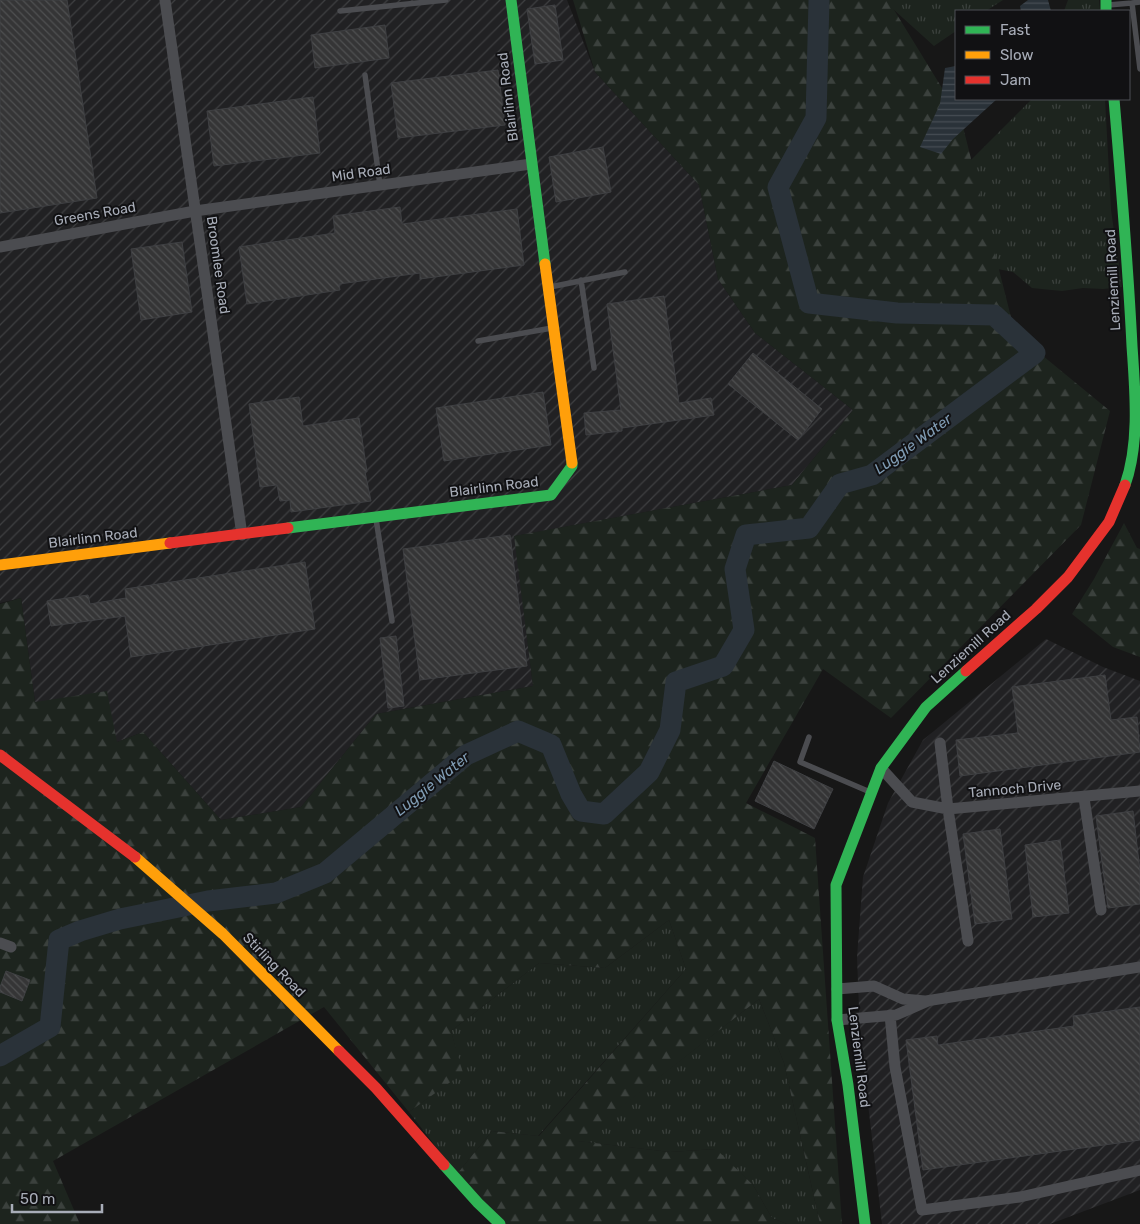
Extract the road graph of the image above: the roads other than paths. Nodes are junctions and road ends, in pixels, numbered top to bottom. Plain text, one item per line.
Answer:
1 (165, 0) edge
2 (446, 0) edge
3 (511, 0) edge
4 (1140, 2) edge
5 (1132, 3) junction
6 (1106, 5) edge
7 (340, 11) dead end
8 (1140, 69) edge
9 (365, 75) dead end
10 (1114, 100) edge
11 (531, 164) junction
12 (380, 185) junction
13 (195, 211) junction
14 (0, 247) edge
15 (625, 272) dead end
16 (581, 280) junction
17 (548, 287) junction
18 (554, 328) junction
19 (478, 341) dead end
20 (594, 368) dead end
21 (1138, 421) edge
22 (376, 518) junction
23 (242, 535) junction
24 (0, 565) edge
25 (392, 621) dead end
26 (809, 737) dead end
27 (940, 744) dead end
28 (0, 755) edge
29 (881, 768) junction
30 (1140, 791) edge
31 (872, 793) junction
32 (1084, 798) junction
33 (948, 809) junction
34 (1101, 910) dead end
35 (968, 941) dead end
36 (1140, 967) edge
37 (837, 989) junction
38 (926, 1001) junction
39 (890, 1015) junction
40 (837, 1020) junction
41 (1140, 1170) edge
42 (500, 1224) edge
43 (865, 1224) edge

1 - 13 street, Broomlee Road
2 - 7 lane
3 - 11 main road, Blairlinn Road
4 - 5 lane
5 - 6 lane
5 - 8 lane
9 - 12 lane
10 - 21 main road, Lenziemill Road
11 - 12 street, Mid Road
11 - 17 main road, Blairlinn Road
12 - 13 street, Mid Road
13 - 14 street, Greens Road
13 - 23 street, Broomlee Road
15 - 16 lane
16 - 17 lane
16 - 20 lane
17 - 18 main road, Blairlinn Road
18 - 19 lane
18 - 22 main road, Blairlinn Road
21 - 29 main road, Lenziemill Road
22 - 23 main road, Blairlinn Road
22 - 25 lane
23 - 24 main road, Blairlinn Road
26 - 31 lane
27 - 33 street
28 - 42 main road, Stirling Road
29 - 31 main road, Lenziemill Road
29 - 33 street, Tannoch Drive
30 - 32 street, Tannoch Drive
31 - 37 main road, Lenziemill Road
32 - 33 street, Tannoch Drive
32 - 34 street
33 - 35 street
36 - 38 street
37 - 38 street
37 - 40 main road, Lenziemill Road
38 - 39 street
39 - 40 street
39 - 41 street
40 - 43 main road, Lenziemill Road

